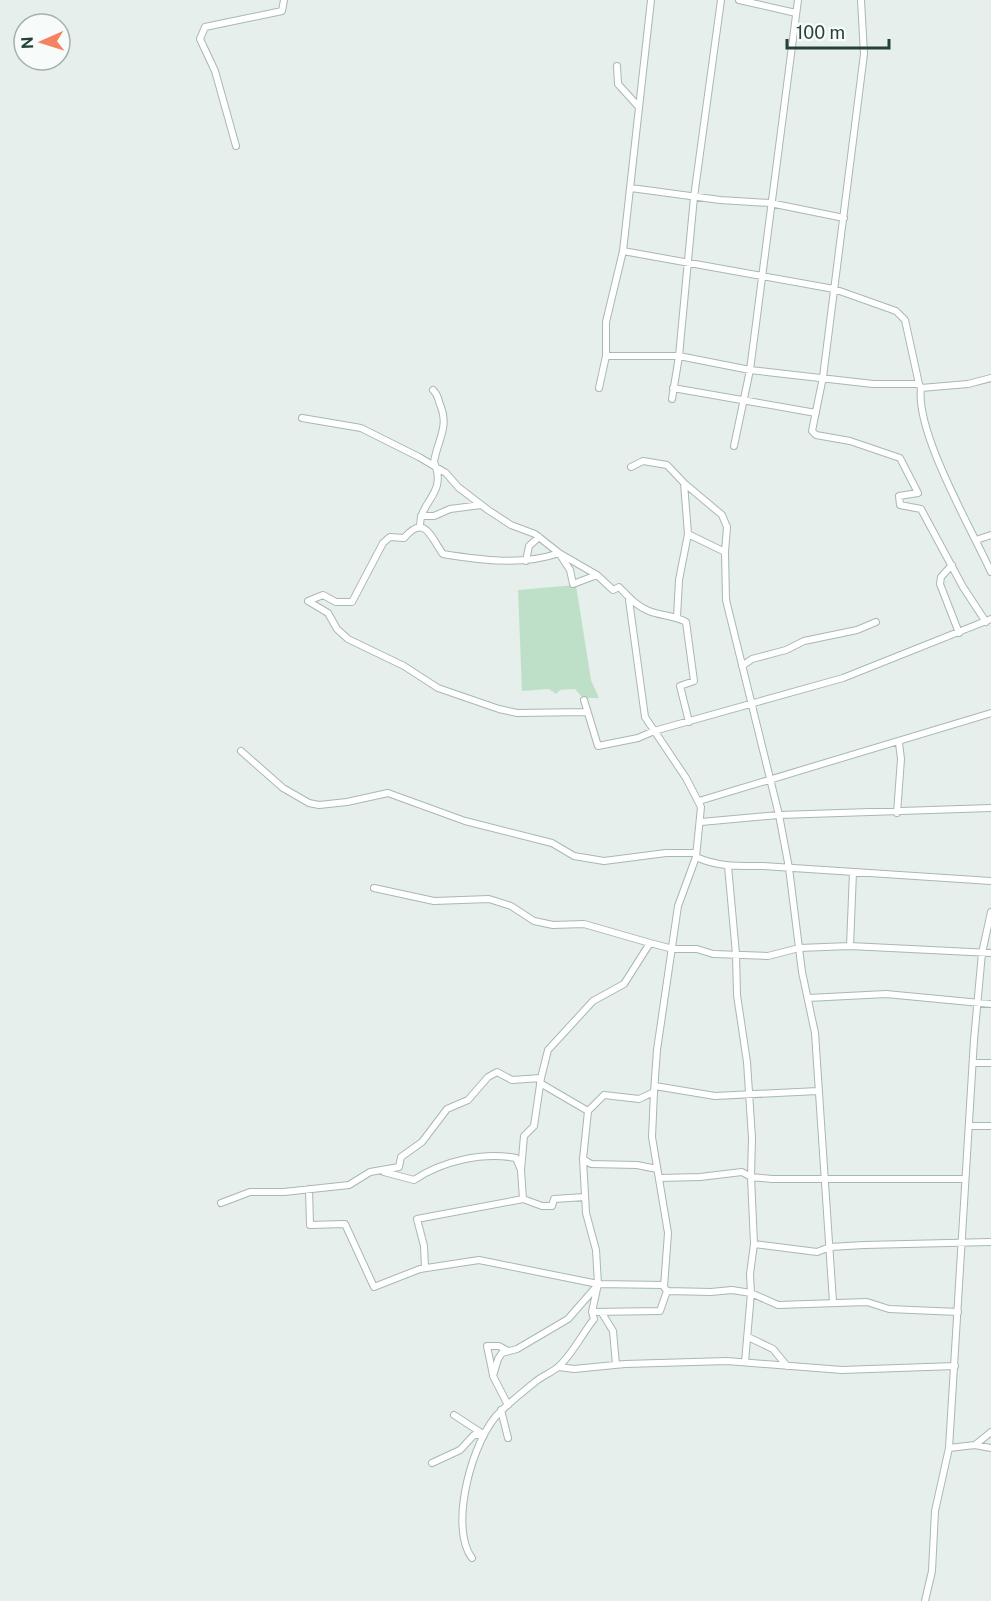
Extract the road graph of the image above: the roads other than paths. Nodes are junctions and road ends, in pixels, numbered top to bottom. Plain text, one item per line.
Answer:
1 (284, 0) edge
2 (651, 0) edge
3 (721, 0) edge
4 (739, 0) edge
5 (798, 0) edge
6 (861, 0) edge
7 (796, 13) junction
8 (617, 66) dead end
9 (637, 105) junction
10 (236, 147) dead end
11 (631, 188) junction
12 (694, 197) junction
13 (770, 203) junction
14 (844, 218) junction
15 (623, 251) junction
16 (686, 263) junction
17 (760, 274) junction
18 (834, 289) junction
19 (606, 356) junction
20 (679, 356) junction
21 (750, 370) junction
22 (822, 377) junction
23 (991, 378) edge
24 (920, 386) junction
25 (599, 388) dead end
26 (673, 388) junction
27 (433, 390) dead end
28 (672, 399) dead end
29 (745, 401) junction
30 (816, 413) junction
31 (302, 418) dead end
32 (734, 446) dead end
33 (631, 466) dead end
34 (437, 470) junction
35 (684, 483) junction
36 (481, 505) junction
37 (421, 516) junction
38 (420, 527) junction
39 (688, 534) junction
40 (991, 535) edge
41 (539, 537) junction
42 (976, 540) junction
43 (724, 552) junction
44 (559, 553) junction
45 (526, 561) junction
46 (952, 565) junction
47 (991, 572) edge
48 (597, 575) junction
49 (629, 600) junction
50 (677, 617) junction
51 (988, 620) edge
52 (876, 622) dead end
53 (959, 633) junction
54 (742, 666) junction
55 (584, 700) dead end
56 (751, 706) junction
57 (587, 712) junction
58 (991, 713) edge
59 (689, 722) junction
60 (654, 731) junction
61 (899, 743) junction
62 (241, 751) dead end
63 (770, 779) junction
64 (699, 801) junction
65 (991, 808) edge
66 (897, 813) junction
67 (779, 815) junction
68 (701, 822) junction
69 (695, 855) junction
70 (728, 866) junction
71 (789, 868) junction
72 (853, 872) junction
73 (991, 881) edge
74 (374, 888) dead end
75 (991, 912) edge
76 (650, 944) junction
77 (850, 946) junction
78 (799, 948) junction
79 (673, 949) junction
80 (982, 953) junction
81 (991, 953) edge
82 (736, 954) junction
83 (808, 998) junction
84 (978, 1003) junction
85 (991, 1004) edge
86 (974, 1063) junction
87 (991, 1063) edge
88 (540, 1080) junction
89 (654, 1089) junction
90 (818, 1091) junction
91 (750, 1096) junction
92 (588, 1111) junction
93 (969, 1126) junction
94 (991, 1126) edge
95 (583, 1159) junction
96 (657, 1169) junction
97 (521, 1170) junction
98 (384, 1172) junction
99 (751, 1177) junction
100 (659, 1178) junction
101 (826, 1178) junction
102 (964, 1179) junction
103 (309, 1189) junction
104 (585, 1197) junction
105 (523, 1199) junction
106 (221, 1203) dead end
107 (961, 1242) junction
108 (991, 1242) edge
109 (754, 1244) junction
110 (830, 1247) junction
111 (425, 1268) junction
112 (598, 1284) junction
113 (665, 1288) junction
114 (751, 1293) junction
115 (833, 1302) junction
116 (592, 1312) junction
117 (958, 1312) junction
118 (602, 1313) junction
119 (748, 1337) junction
120 (509, 1351) junction
121 (745, 1362) junction
122 (616, 1365) junction
123 (787, 1366) junction
124 (955, 1366) junction
125 (559, 1367) junction
126 (494, 1376) junction
127 (508, 1405) junction
128 (501, 1410) junction
129 (454, 1415) dead end
130 (991, 1432) edge
131 (484, 1435) junction
132 (508, 1438) dead end
133 (975, 1445) junction
134 (949, 1448) junction
135 (991, 1448) edge
136 (432, 1463) dead end
137 (472, 1558) dead end
138 (925, 1601) edge

1 - 10 street
2 - 9 street
3 - 12 street
4 - 7 street
5 - 7 street
6 - 14 street
7 - 13 street
8 - 9 street
9 - 11 street
11 - 12 street
11 - 15 street
12 - 13 street
12 - 16 street
13 - 14 street
13 - 17 street
14 - 18 street
15 - 16 street
15 - 19 street
16 - 17 street
16 - 20 street
17 - 18 street
17 - 21 street
18 - 22 street
18 - 24 street
19 - 20 street
19 - 25 street
20 - 21 street
20 - 26 street
21 - 22 street
21 - 29 street
22 - 24 street
22 - 30 street
23 - 24 street
24 - 42 street
26 - 28 street
26 - 29 street
27 - 34 street
29 - 30 street
29 - 32 street
30 - 46 street
31 - 34 street
33 - 35 street
34 - 36 street
34 - 37 street
35 - 39 street
35 - 43 street
36 - 37 street
36 - 41 street
37 - 38 street
38 - 45 street
38 - 57 street
39 - 43 street
39 - 50 street
40 - 42 street
41 - 44 street
41 - 45 street
42 - 47 street
43 - 54 street
44 - 45 street
44 - 48 street
44 - 48 street
46 - 51 street
46 - 53 street
48 - 49 street
49 - 50 street
49 - 60 street
50 - 59 street
51 - 53 street
52 - 54 street
53 - 56 street
54 - 56 street
55 - 57 street
56 - 59 street
56 - 63 street
57 - 60 street
58 - 61 street
59 - 60 street
60 - 64 street
61 - 63 street
61 - 66 street
62 - 69 street
63 - 64 street
63 - 67 street
64 - 68 street
65 - 66 street
66 - 67 street
67 - 68 street
67 - 71 street
68 - 69 street
69 - 70 street
69 - 79 street
70 - 71 street
70 - 82 street
71 - 72 street
71 - 78 street
72 - 73 street
72 - 77 street
74 - 76 street
75 - 80 street
76 - 79 street
76 - 88 street
77 - 78 street
77 - 80 street
78 - 82 street
78 - 83 street
79 - 82 street
79 - 89 street
80 - 81 street
80 - 84 street
82 - 91 street
83 - 84 street
83 - 90 street
84 - 85 street
84 - 86 street
86 - 87 street
86 - 93 street
88 - 92 street
88 - 97 street
88 - 98 street
89 - 91 street
89 - 92 street
89 - 96 street
90 - 91 street
90 - 101 street
91 - 99 street
92 - 95 street
93 - 94 street
93 - 102 street
95 - 96 street
95 - 104 street
96 - 100 street
97 - 98 street
97 - 105 street
98 - 103 street
99 - 100 street
99 - 101 street
99 - 109 street
100 - 113 street
101 - 102 street
101 - 110 street
102 - 107 street
103 - 106 street
103 - 111 street
104 - 105 street
104 - 112 street
105 - 111 street
107 - 108 street
107 - 110 street
107 - 117 street
109 - 110 street
109 - 114 street
110 - 115 street
111 - 112 street
112 - 113 street
112 - 116 street
112 - 120 street
113 - 114 street
113 - 118 street
114 - 115 street
114 - 119 street
115 - 117 street
116 - 118 street
116 - 125 street
117 - 124 street
118 - 122 street
119 - 121 street
119 - 123 street
120 - 126 street
120 - 126 street
121 - 122 street
121 - 123 street
122 - 125 street
123 - 124 street
124 - 134 street
125 - 127 street
126 - 127 street
127 - 128 street
128 - 131 street
128 - 132 street
129 - 131 street
130 - 133 street
131 - 136 street
131 - 137 street
133 - 134 street
133 - 135 street
134 - 138 street

